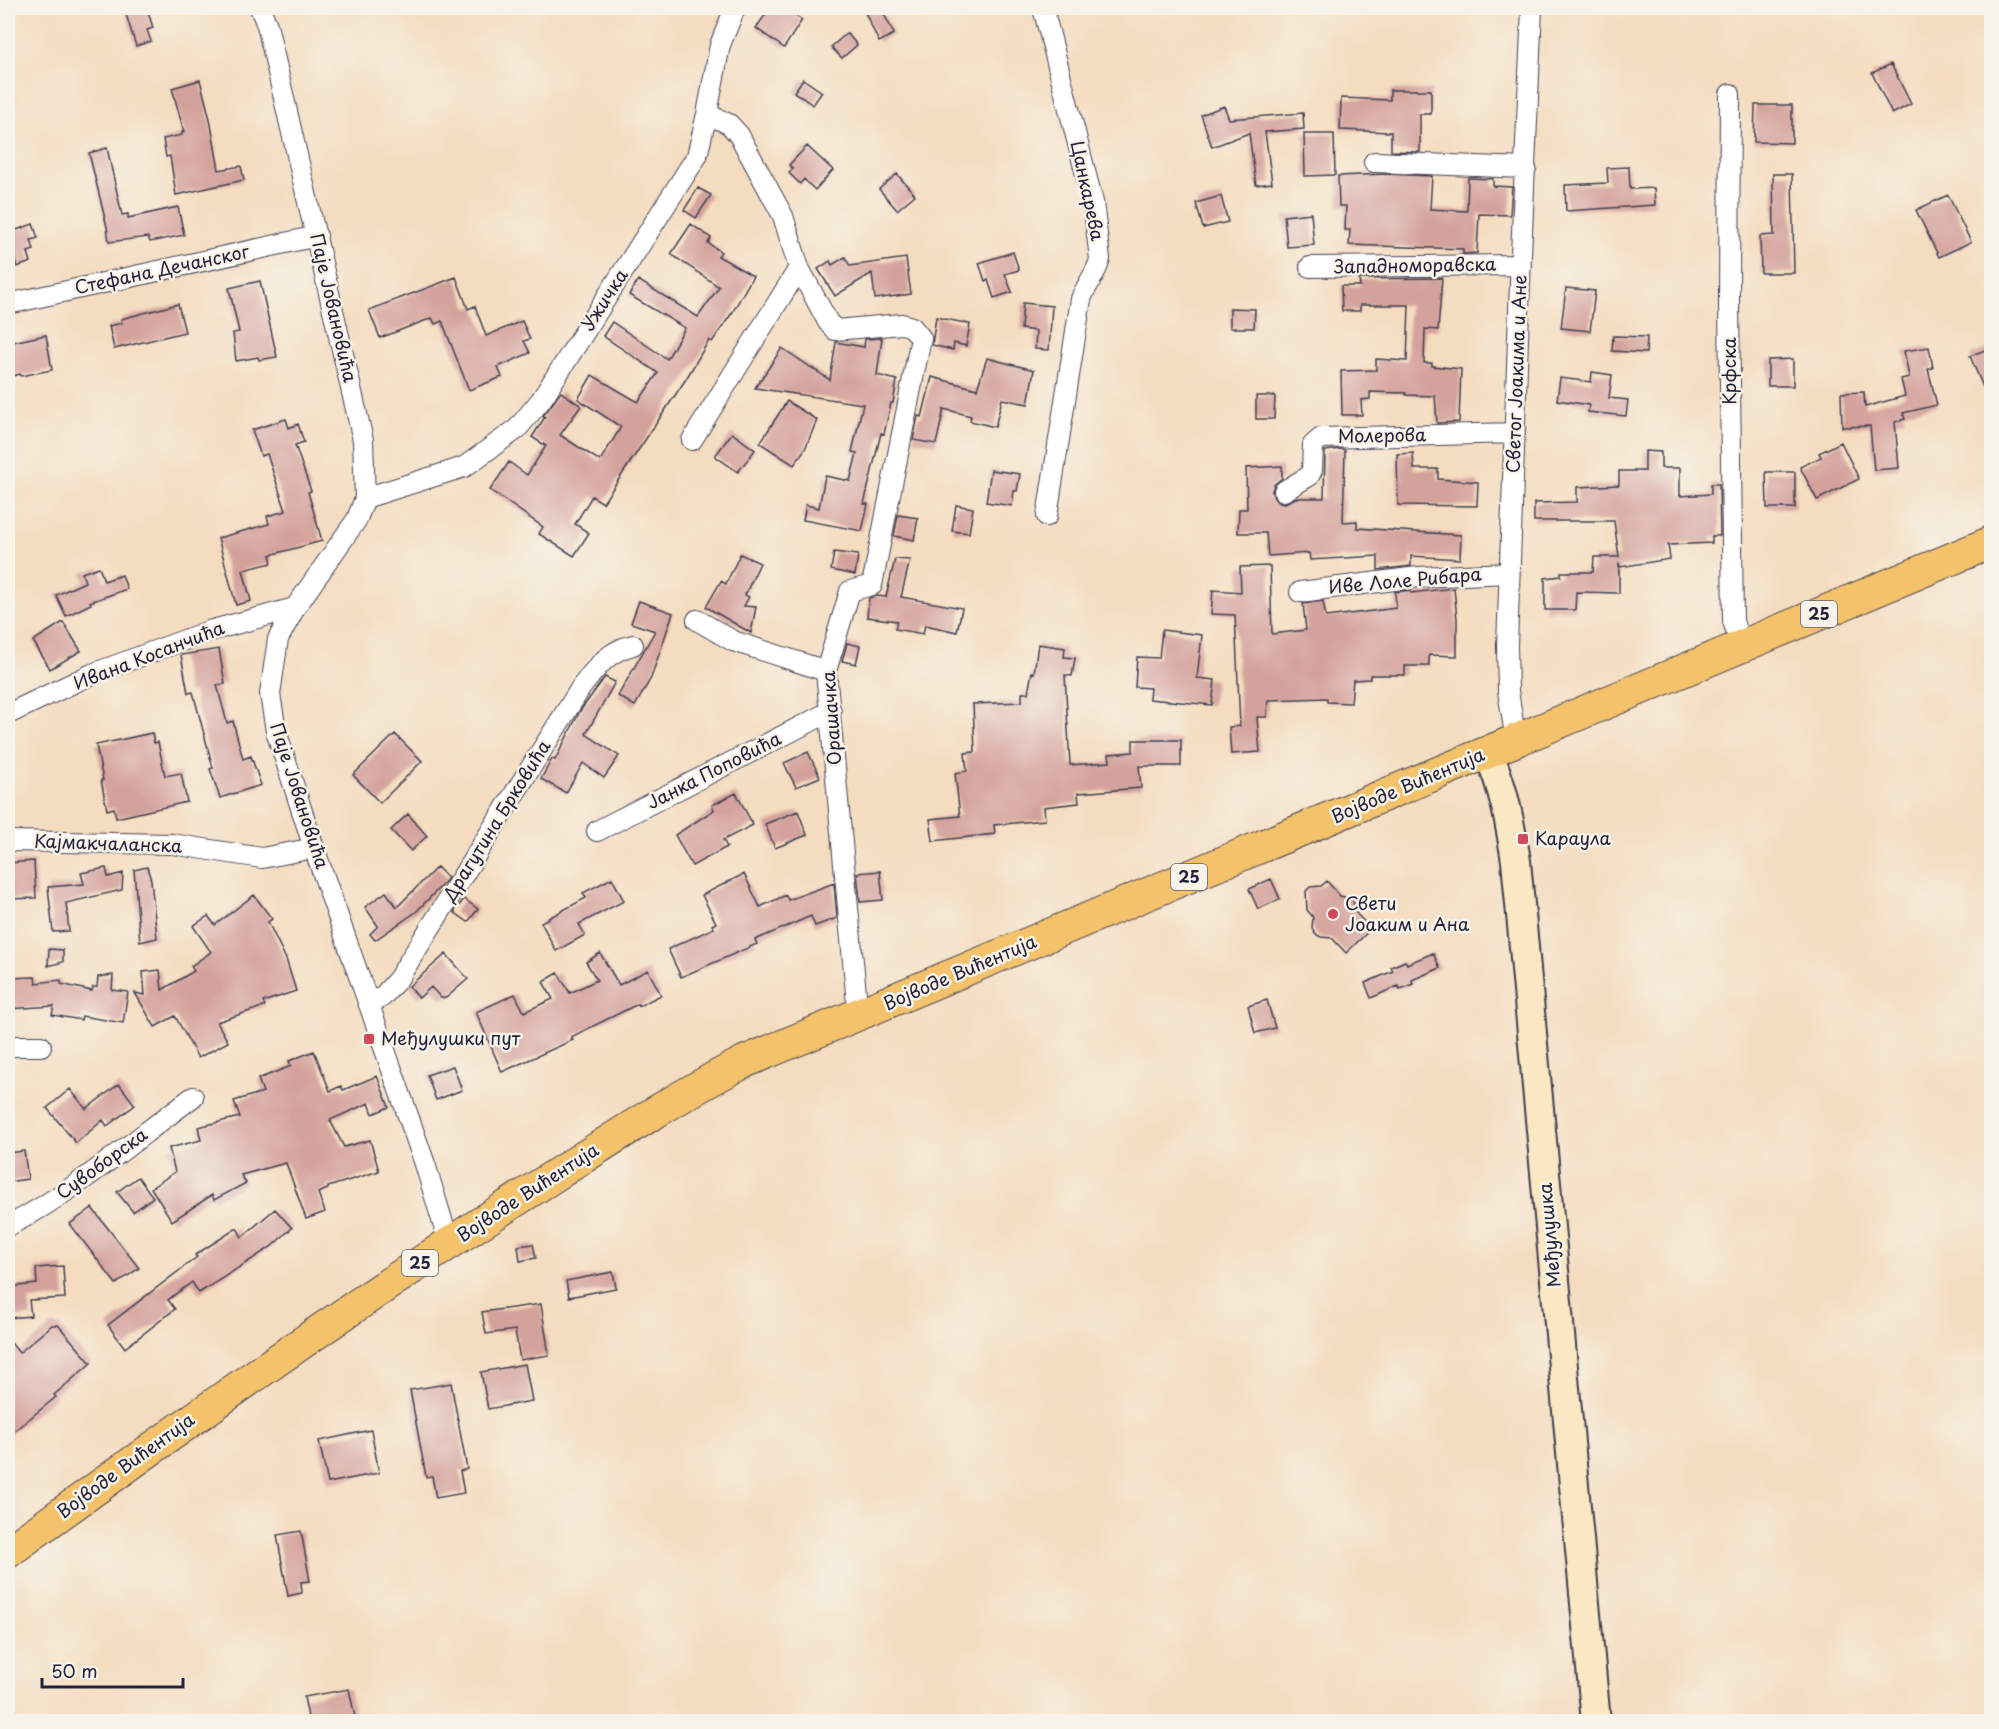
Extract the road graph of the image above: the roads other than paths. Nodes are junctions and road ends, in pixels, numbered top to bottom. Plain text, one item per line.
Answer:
1 (260, 8) edge
2 (735, 8) edge
3 (1043, 8) edge
4 (1532, 8) edge
5 (1730, 94) dead end
6 (707, 114) junction
7 (1374, 162) dead end
8 (1526, 168) junction
9 (317, 236) junction
10 (1521, 265) junction
11 (1310, 267) dead end
12 (799, 268) junction
13 (8, 304) edge
14 (1515, 433) junction
15 (692, 440) dead end
16 (1284, 491) dead end
17 (365, 498) junction
18 (1047, 516) dead end
19 (1992, 542) edge
20 (1509, 573) junction
21 (1300, 592) dead end
22 (295, 608) junction
23 (697, 620) dead end
24 (633, 645) dead end
25 (1741, 647) junction
26 (826, 671) junction
27 (831, 711) junction
28 (8, 714) edge
29 (1502, 747) junction
30 (597, 831) dead end
31 (8, 841) edge
32 (314, 848) junction
33 (369, 1005) junction
34 (858, 1014) junction
35 (8, 1046) edge
36 (41, 1046) dead end
37 (193, 1097) dead end
38 (8, 1226) edge
39 (449, 1244) junction
40 (8, 1552) edge
41 (1596, 1722) edge

1 - 9 street, Паје Јовановића
2 - 6 street, Ужичка
3 - 18 street, Цанкарева
4 - 8 street, Светог Јоакима и Ане
5 - 25 street, Крфска
6 - 12 street
6 - 17 street, Ужичка
7 - 8 street
8 - 10 street, Светог Јоакима и Ане
9 - 13 street, Стефана Дечанског
9 - 17 street, Паје Јовановића
10 - 11 street, Западноморавска
10 - 14 street, Светог Јоакима и Ане
12 - 15 street
12 - 26 street, Орашачка
14 - 16 street, Молерова
14 - 20 street, Светог Јоакима и Ане
17 - 22 street, Паје Јовановића
19 - 25 main road, Војводе Вићентија / 25
20 - 21 street, Иве Лоле Рибара
20 - 29 street, Светог Јоакима и Ане
22 - 28 street, Ивана Косанчића
22 - 32 street, Паје Јовановића
23 - 26 street
24 - 33 street, Драгутина Брковића
25 - 29 main road, Војводе Вићентија / 25
26 - 27 street, Орашачка
27 - 30 street, Јанка Поповића
27 - 34 street, Орашачка
29 - 34 main road, Војводе Вићентија / 25
29 - 41 street, Међулушка
31 - 32 street, Кајмакчаланска
32 - 33 street, Паје Јовановића
33 - 39 street, Паје Јовановића
34 - 39 main road, Војводе Вићентија / 25
35 - 36 street
37 - 38 street, Сувоборска
39 - 40 main road, Војводе Вићентија / 25

